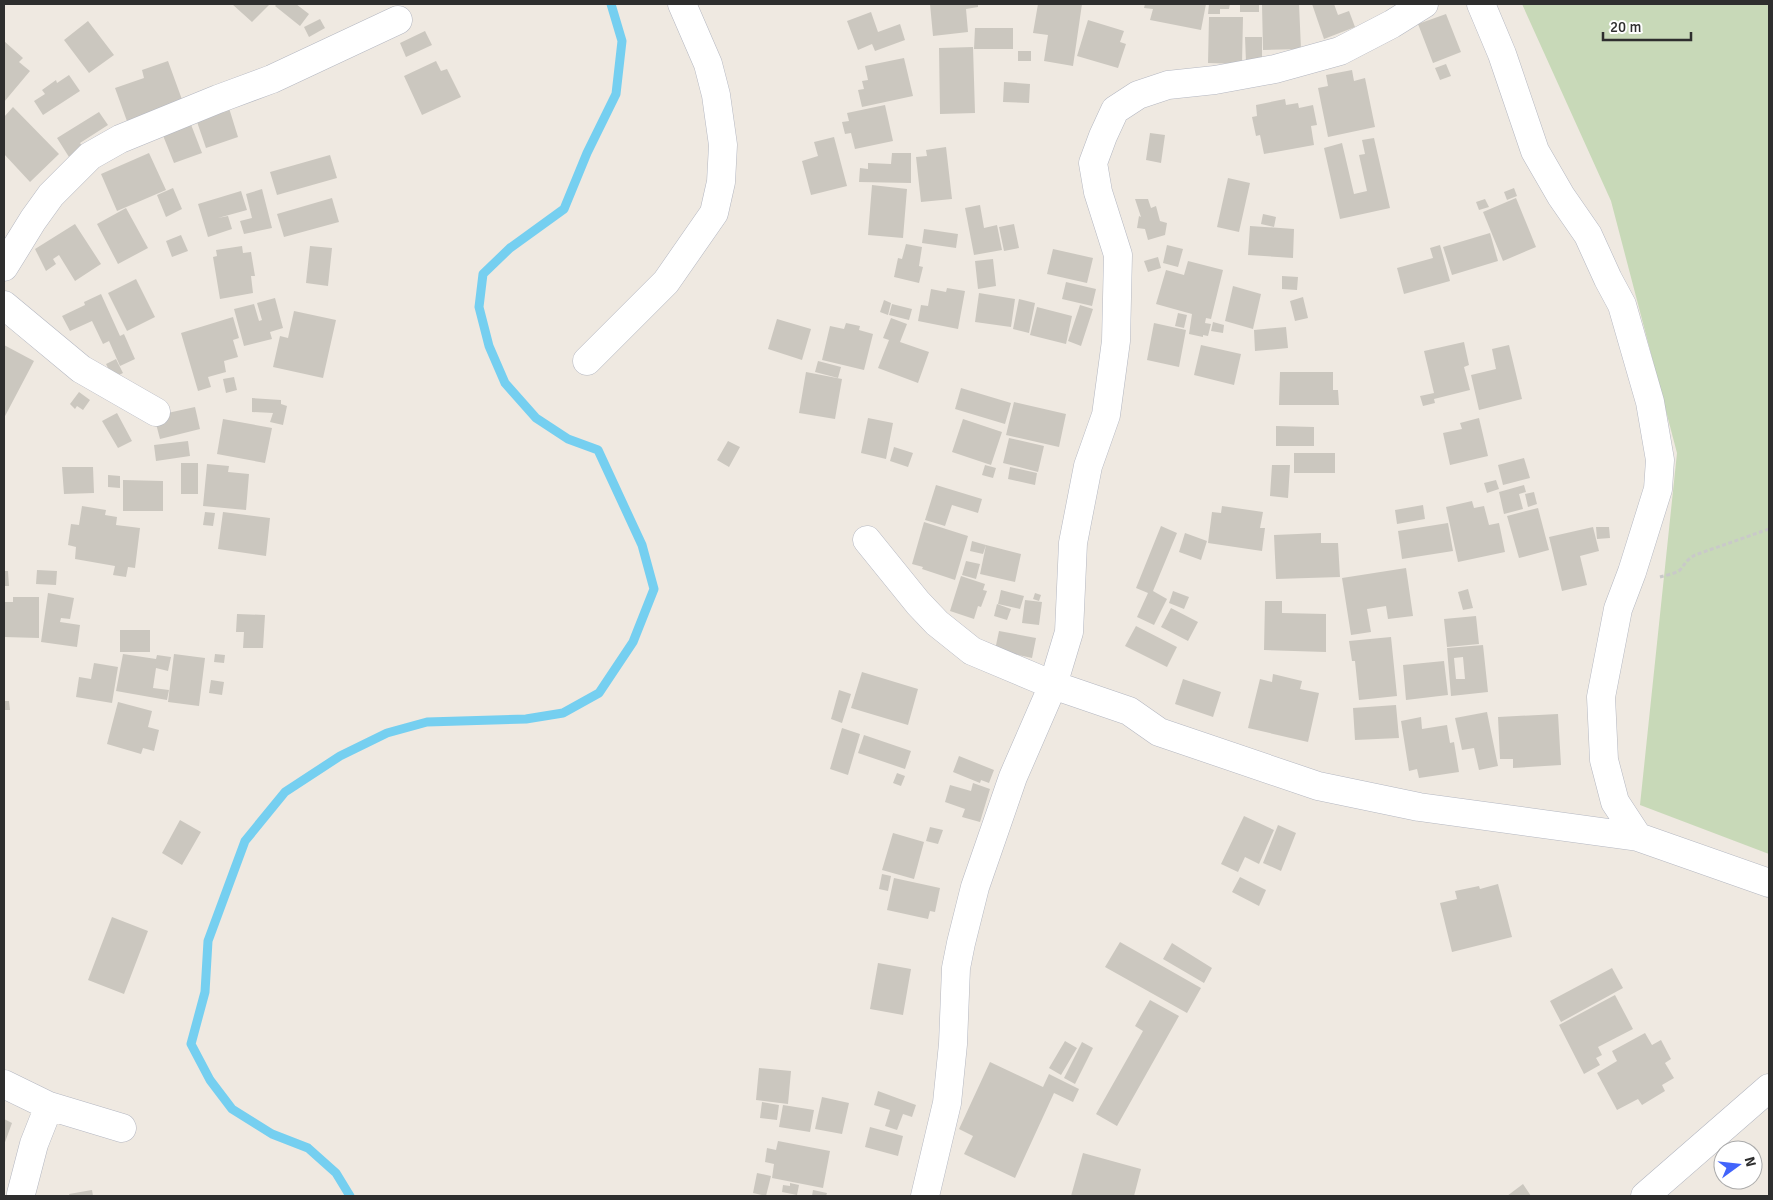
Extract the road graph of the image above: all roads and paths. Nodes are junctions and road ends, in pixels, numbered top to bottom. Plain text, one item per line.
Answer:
1 (682, 4) edge
2 (1424, 4) edge
3 (1481, 4) edge
4 (398, 20) dead end
5 (4, 267) edge
6 (4, 305) edge
7 (587, 361) dead end
8 (156, 412) dead end
9 (1769, 529) edge
10 (867, 540) dead end
11 (1626, 585) junction
12 (1053, 685) junction
13 (1638, 837) junction
14 (1769, 883) edge
15 (4, 1084) edge
16 (1769, 1088) edge
17 (48, 1106) junction
18 (122, 1128) dead end
19 (21, 1194) dead end
20 (925, 1196) edge
21 (1645, 1196) edge

1 - 7 street
2 - 12 street
3 - 11 street
4 - 5 street
6 - 8 street
9 - 11 path
10 - 12 street
11 - 13 street
12 - 13 street
12 - 20 street
13 - 14 street
15 - 17 street
16 - 21 street
17 - 18 street
17 - 19 street

